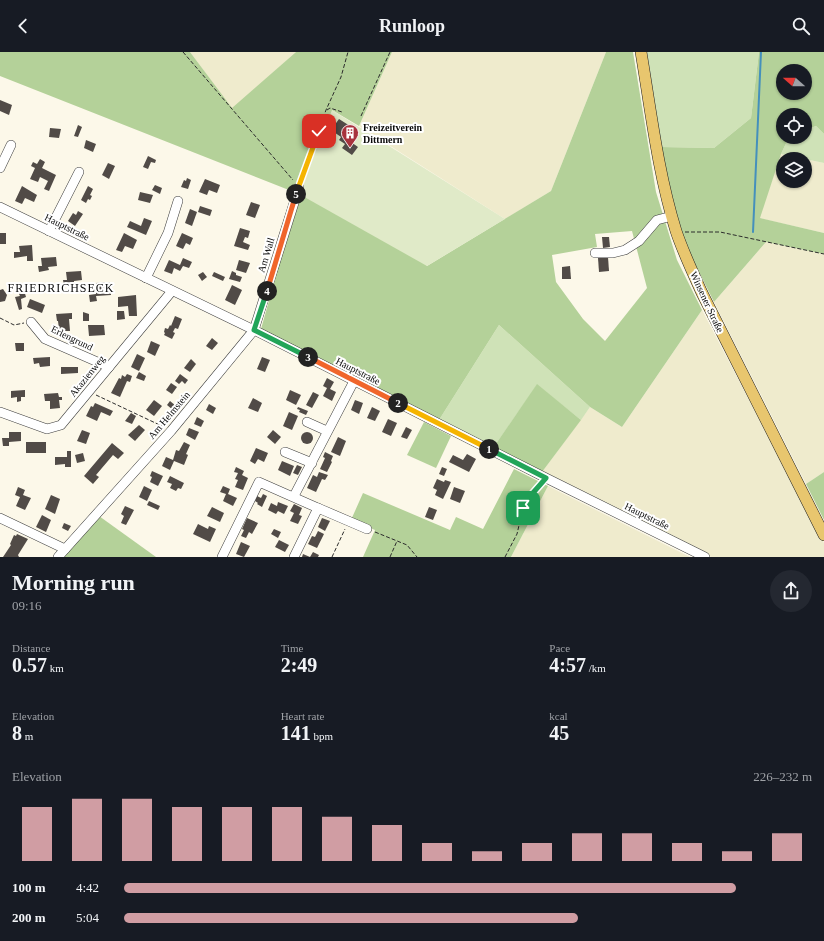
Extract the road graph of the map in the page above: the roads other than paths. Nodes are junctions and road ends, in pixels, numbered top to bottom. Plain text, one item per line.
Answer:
1 (641, 52) edge
2 (11, 145) dead end
3 (0, 168) edge
4 (79, 172) dead end
5 (299, 186) road end
6 (178, 202) dead end
7 (0, 207) edge
8 (672, 216) junction
9 (49, 231) junction
10 (595, 253) dead end
11 (146, 278) junction
12 (172, 291) junction
13 (31, 322) road end
14 (254, 330) junction
15 (109, 367) junction
16 (354, 381) junction
17 (0, 412) edge
18 (306, 422) dead end
19 (326, 431) junction
20 (285, 452) dead end
21 (312, 463) junction
22 (294, 496) junction
23 (318, 508) junction
24 (0, 518) edge
25 (367, 529) road end
26 (824, 535) edge
27 (65, 549) junction
28 (58, 557) edge
29 (222, 557) edge
30 (294, 557) edge
31 (705, 557) edge

1 - 8 main road, Winsener Straße
2 - 3 street
4 - 9 street
5 - 14 street, Am Wall
6 - 11 street
7 - 9 street, Hauptstraße
8 - 10 street
8 - 26 main road, Winsener Straße
9 - 11 street, Hauptstraße
11 - 12 street, Hauptstraße
12 - 14 street, Hauptstraße
12 - 15 street, Akazienweg
13 - 15 street, Erlengrund
14 - 16 street, Hauptstraße
14 - 27 street, Am Helmstein
15 - 17 street, Akazienweg
16 - 19 street
16 - 31 street, Hauptstraße
18 - 19 street
19 - 21 street
20 - 21 street
21 - 22 street
22 - 23 street
22 - 29 street
23 - 25 street
23 - 30 street
24 - 27 street
27 - 28 street, Am Helmstein

